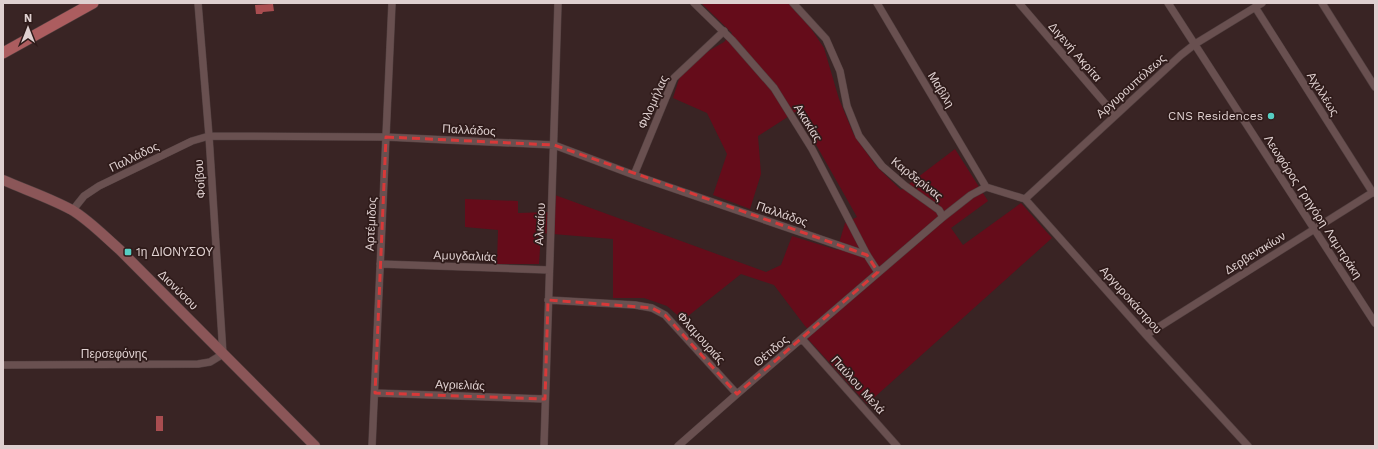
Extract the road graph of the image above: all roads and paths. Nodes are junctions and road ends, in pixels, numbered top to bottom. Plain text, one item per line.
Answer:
1 (94, 3) edge
2 (198, 3) edge
3 (392, 3) edge
4 (557, 3) edge
5 (694, 3) edge
6 (793, 3) edge
7 (877, 3) edge
8 (1020, 3) edge
9 (1168, 3) edge
10 (1262, 3) edge
11 (1322, 3) edge
12 (1255, 7) junction
13 (724, 31) junction
14 (1195, 44) junction
15 (3, 52) edge
16 (1375, 87) edge
17 (1115, 115) junction
18 (209, 136) junction
19 (386, 137) junction
20 (554, 145) junction
21 (634, 175) junction
22 (3, 180) edge
23 (986, 187) junction
24 (1374, 192) edge
25 (1025, 199) junction
26 (72, 211) junction
27 (942, 217) junction
28 (1314, 229) junction
29 (867, 255) junction
30 (380, 264) junction
31 (548, 270) junction
32 (878, 272) junction
33 (548, 300) junction
34 (1375, 323) edge
35 (1146, 335) junction
36 (802, 339) junction
37 (223, 354) junction
38 (3, 365) edge
39 (375, 393) junction
40 (737, 394) junction
41 (545, 399) junction
42 (315, 446) edge
43 (372, 446) edge
44 (544, 446) edge
45 (678, 446) edge
46 (897, 446) edge
47 (1248, 446) edge

1 - 15 main road
2 - 18 street, Φοίβου
3 - 19 street, Αρτέμιδος
4 - 20 street, Αλκαίου
5 - 13 street, Ακακίας
6 - 27 street, Καρδερίνας
7 - 23 street, Μαβίλη
8 - 17 street, Διγενή Ακρίτα
9 - 14 street, Λεωφόρος Γρηγόρη Λαμπράκη
10 - 12 street, Αργυρουπόλεως
11 - 16 street
12 - 14 street, Αργυρουπόλεως
12 - 24 street, Αχιλλέως
13 - 21 street, Φιλομήλας
13 - 29 street, Ακακίας
14 - 17 street, Αργυρουπόλεως
14 - 28 street, Λεωφόρος Γρηγόρη Λαμπράκη
17 - 25 street, Αργυρουπόλεως
18 - 19 street, Παλλάδος
18 - 26 street, Παλλάδος
18 - 37 street, Φοίβου
19 - 20 street, Παλλάδος
19 - 30 street, Αρτέμιδος
20 - 21 street, Παλλάδος
20 - 31 street, Αλκαίου
21 - 29 street, Παλλάδος
22 - 26 main road, Διονύσου
23 - 25 street
23 - 27 street
24 - 28 street, Δερβενακίων
25 - 35 street, Αργυροκάστρου
26 - 37 main road, Διονύσου
27 - 32 street, Καρδερίνας
28 - 34 street, Λεωφόρος Γρηγόρη Λαμπράκη
28 - 35 street, Δερβενακίων
29 - 32 street, Ακακίας
30 - 31 street, Αμυγδαλιάς
30 - 39 street, Αρτέμιδος
31 - 33 street, Αλκαίου
32 - 36 street, Θέτιδος
33 - 40 street, Φλαμουριάς
33 - 41 street, Αλκαίου
35 - 47 street, Αργυροκάστρου
36 - 40 street, Θέτιδος
36 - 46 street, Παύλου Μελά
37 - 38 street, Περσεφόνης
37 - 42 main road, Διονύσου
39 - 41 street, Αγριελιάς
39 - 43 street, Αρτέμιδος
40 - 45 street, Θέτιδος
41 - 44 street, Αλκαίου

